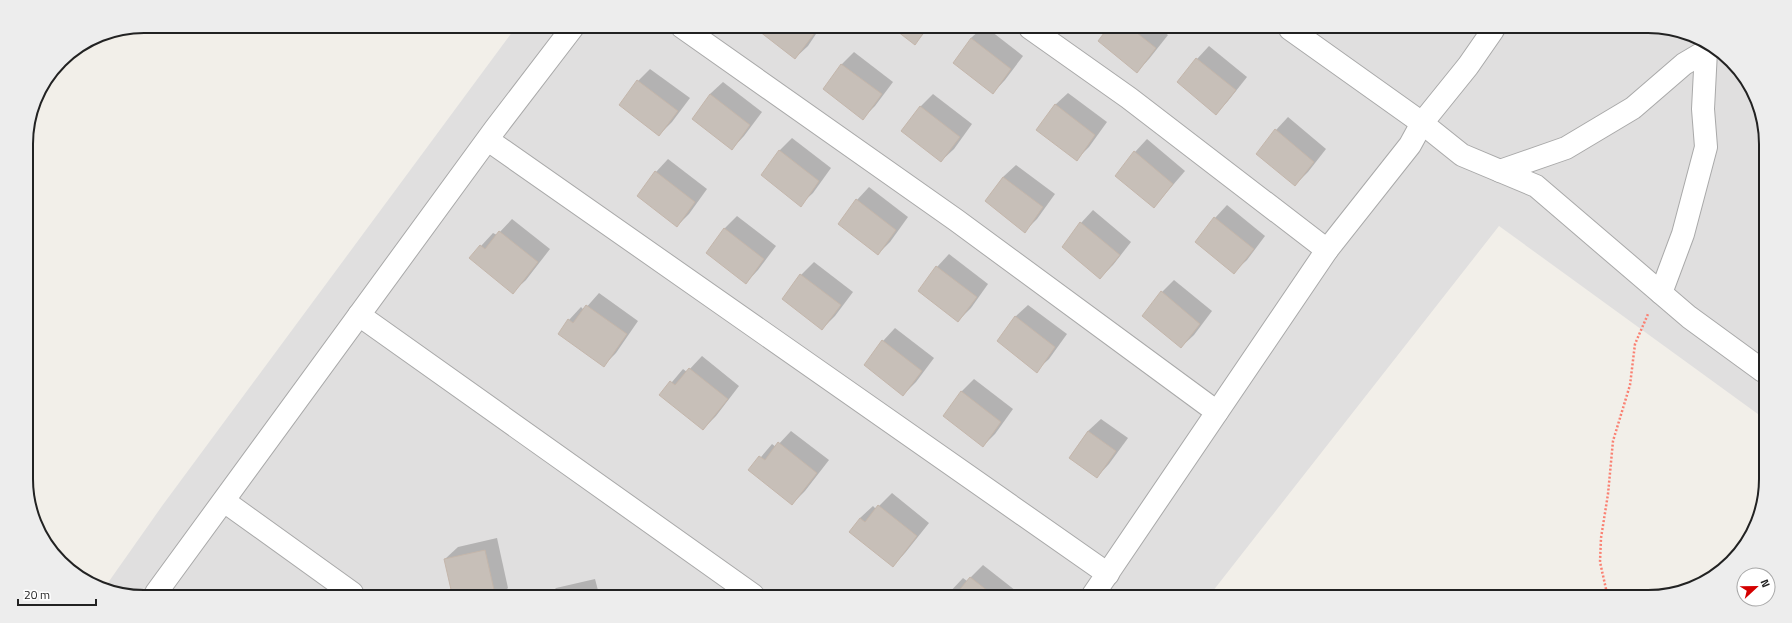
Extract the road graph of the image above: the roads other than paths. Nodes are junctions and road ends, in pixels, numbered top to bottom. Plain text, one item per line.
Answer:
1 (568, 33) edge
2 (691, 33) edge
3 (1037, 33) edge
4 (1296, 33) edge
5 (1491, 33) edge
6 (1422, 123) junction
7 (488, 140) junction
8 (1500, 171) junction
9 (1327, 250) junction
10 (1661, 293) junction
11 (359, 315) junction
12 (1759, 368) edge
13 (1217, 412) junction
14 (224, 501) junction
15 (1108, 574) junction
16 (158, 590) edge
17 (346, 590) edge
18 (747, 590) edge
19 (1097, 590) edge

1 - 7 street
2 - 13 street
3 - 9 street
4 - 6 street
5 - 6 street
6 - 8 street
6 - 9 street
7 - 11 street
7 - 15 street
8 - 10 street
8 - 10 street
9 - 13 street
10 - 12 street
11 - 14 street
11 - 18 street
13 - 15 street
14 - 16 street
14 - 17 street
15 - 19 street

